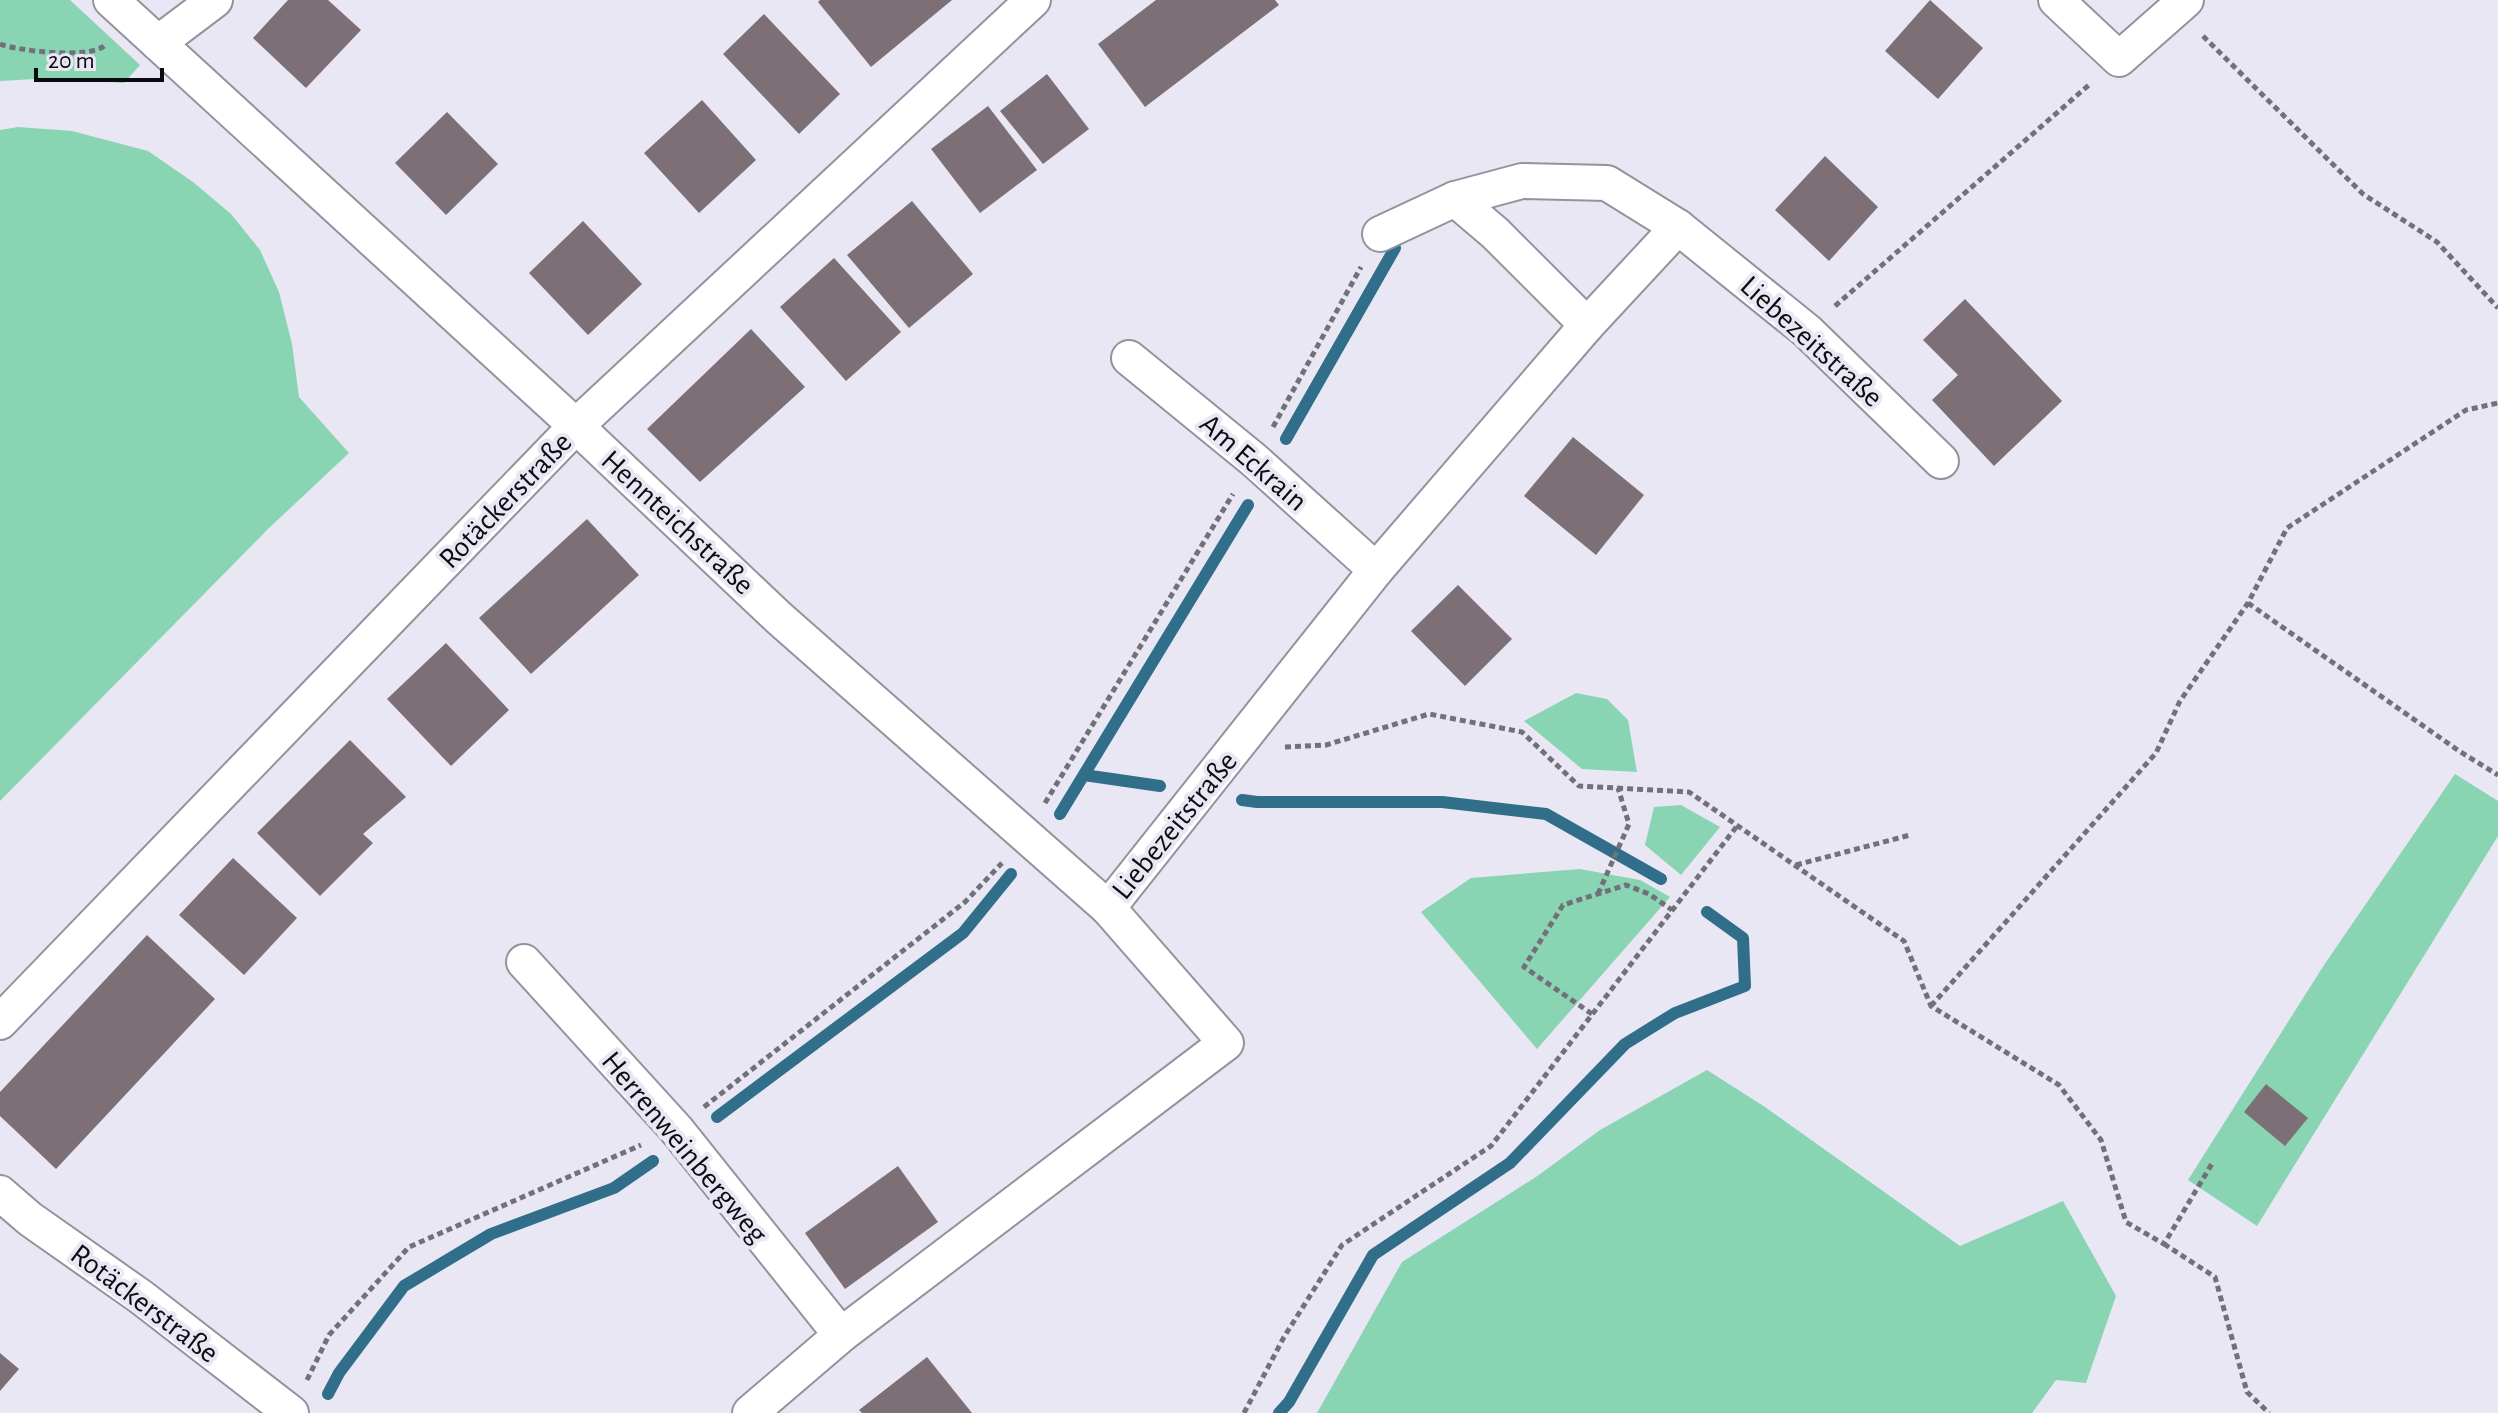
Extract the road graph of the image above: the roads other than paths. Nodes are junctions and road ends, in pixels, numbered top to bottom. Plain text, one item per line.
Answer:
1 (215, 0) edge
2 (1033, 0) edge
3 (2056, 0) edge
4 (2181, 4) edge
5 (135, 21) edge
6 (1455, 199) junction
7 (1678, 227) junction
8 (1380, 234) road end
9 (1587, 325) junction
10 (1129, 358) dead end
11 (576, 426) junction
12 (1941, 461) dead end
13 (1376, 570) junction
14 (1108, 908) junction
15 (524, 962) dead end
16 (0, 1022) edge
17 (0, 1193) edge
18 (841, 1335) junction
19 (297, 1400) edge
20 (750, 1413) edge

1 - 5 street
2 - 11 street, Rotäckerstraße
3 - 4 street
5 - 11 street, Hennteichstraße
6 - 7 street, Liebezeitstraße
6 - 8 street, Liebezeitstraße
6 - 9 street
7 - 9 street, Liebezeitstraße
7 - 12 street, Liebezeitstraße
9 - 13 street, Liebezeitstraße
10 - 13 street, Am Eckrain
11 - 14 street, Hennteichstraße
11 - 16 street, Rotäckerstraße
13 - 14 street, Liebezeitstraße
14 - 18 street, Liebezeitstraße
15 - 18 street, Herrenweinbergweg
17 - 19 street, Rotäckerstraße
18 - 20 street, Liebezeitstraße

